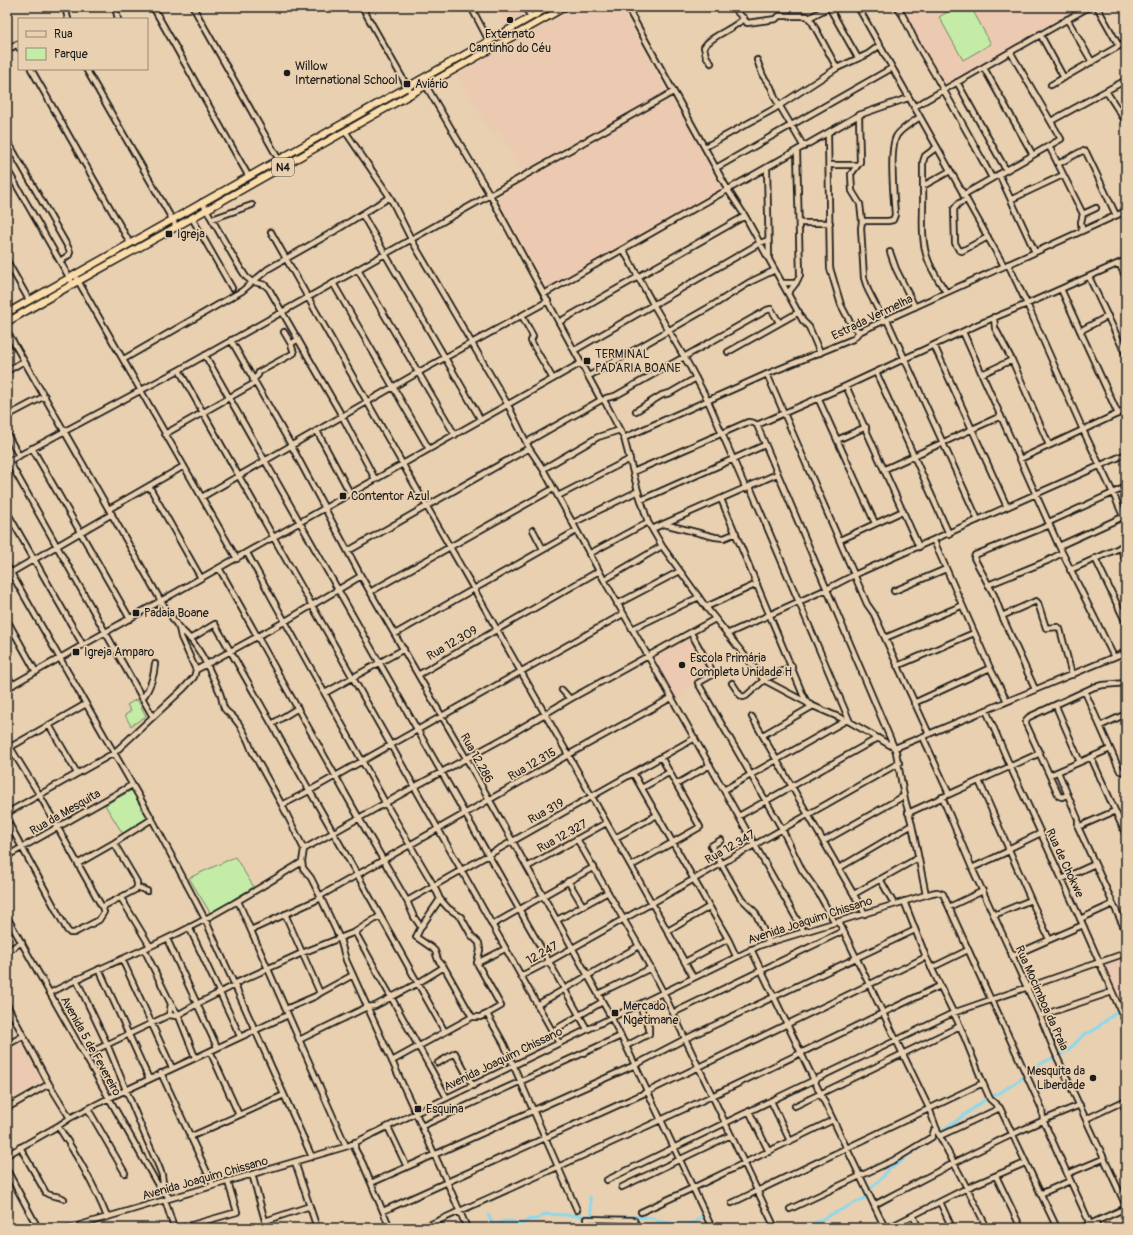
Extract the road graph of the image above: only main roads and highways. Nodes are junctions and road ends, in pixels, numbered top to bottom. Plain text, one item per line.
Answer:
1 (549, 7) edge
2 (565, 7) edge
3 (7, 313) edge
4 (7, 322) edge

1 - 3 highway, N4
2 - 4 highway, N4

